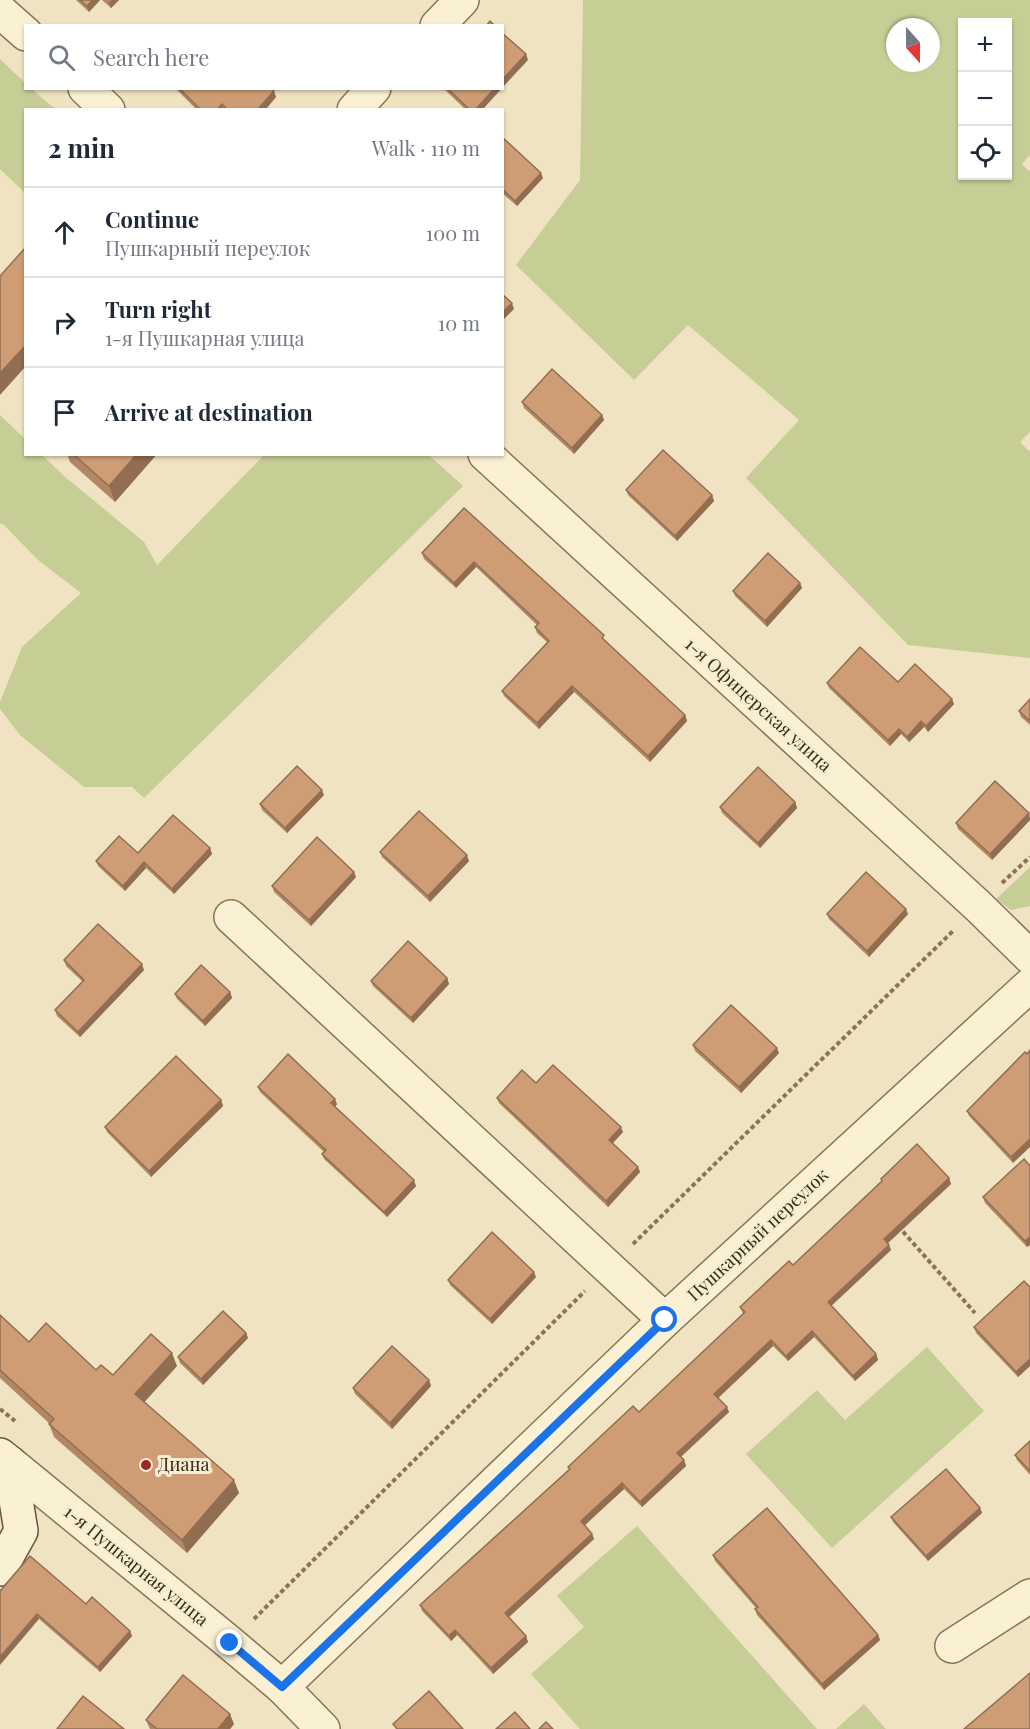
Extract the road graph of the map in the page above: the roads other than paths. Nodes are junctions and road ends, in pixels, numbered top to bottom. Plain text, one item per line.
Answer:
1 (462, 0) edge
2 (0, 11) edge
3 (438, 24) edge
4 (24, 32) edge
5 (87, 90) edge
6 (372, 90) edge
7 (106, 108) edge
8 (356, 108) edge
9 (487, 456) edge
10 (231, 917) dead end
11 (1030, 957) edge
12 (1030, 985) edge
13 (665, 1320) junction
14 (5, 1459) edge
15 (0, 1569) edge
16 (1030, 1596) edge
17 (952, 1646) dead end
18 (282, 1687) junction
19 (323, 1729) edge

1 - 3 street
2 - 4 street
5 - 7 street
6 - 8 street
9 - 11 street, 1-я Офицерская улица
10 - 13 street
12 - 13 street, Пушкарный переулок
13 - 18 street, Пушкарный переулок
14 - 15 street
14 - 18 street, 1-я Пушкарная улица
16 - 17 street
18 - 19 street, 1-я Пушкарная улица

